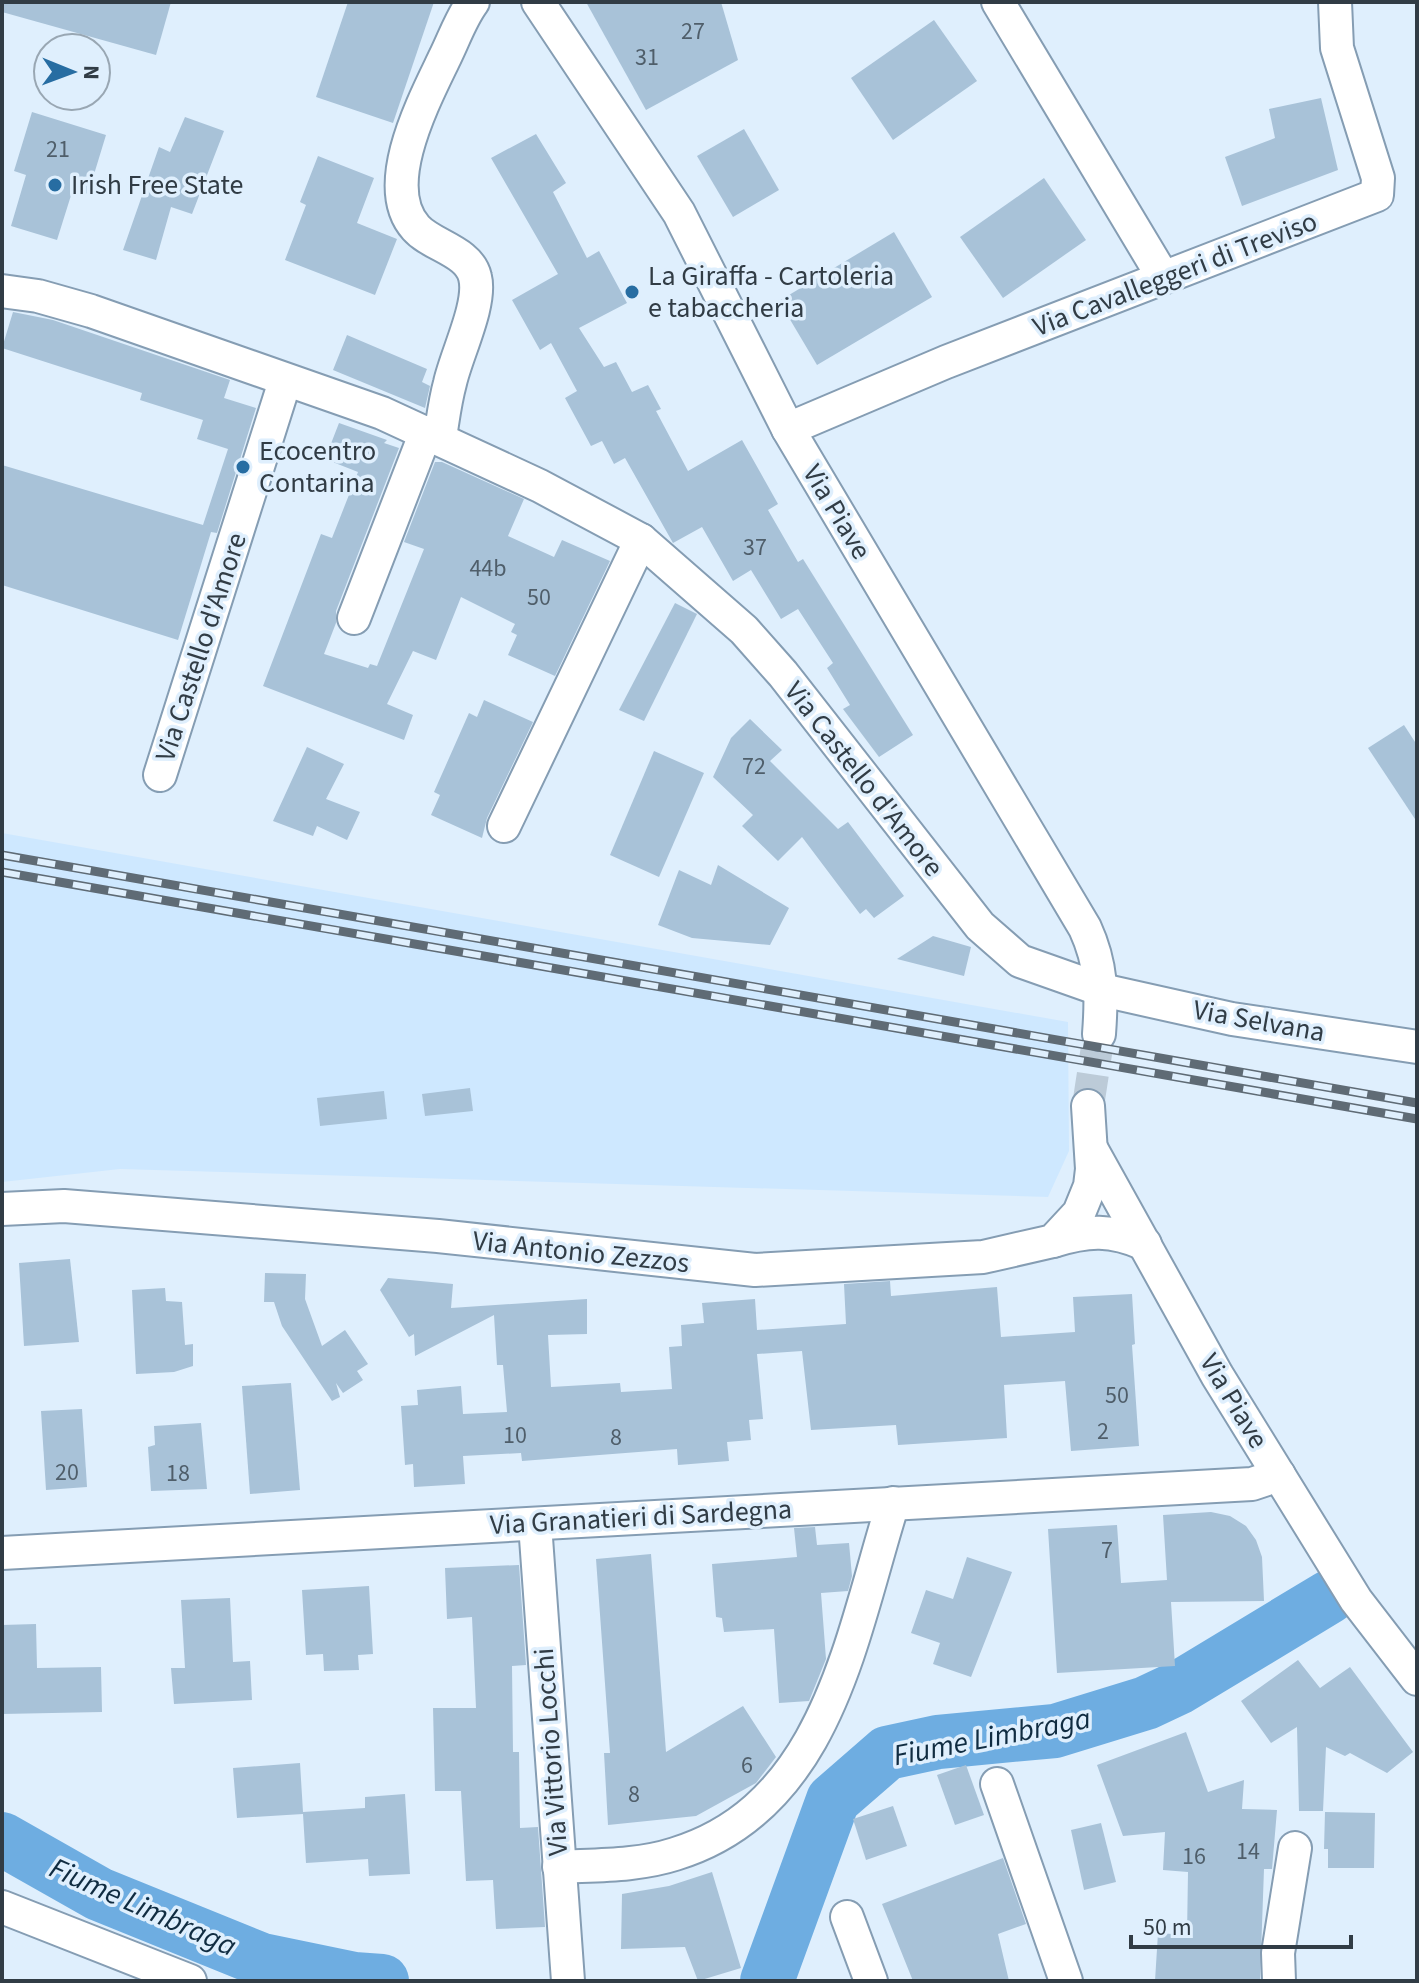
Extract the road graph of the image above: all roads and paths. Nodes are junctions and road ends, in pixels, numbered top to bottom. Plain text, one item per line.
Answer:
1 (473, 2) edge
2 (538, 2) edge
3 (998, 2) edge
4 (1335, 2) edge
5 (2, 275) edge
6 (1163, 277) junction
7 (2, 291) edge
8 (38, 296) junction
9 (285, 381) junction
10 (788, 429) junction
11 (433, 435) junction
12 (641, 540) junction
13 (354, 618) dead end
14 (160, 775) dead end
15 (504, 826) dead end
16 (1102, 990) junction
17 (1099, 1034) tunnel mouth
18 (1417, 1047) edge
19 (1088, 1106) tunnel mouth
20 (1090, 1147) junction
21 (2, 1209) edge
22 (1053, 1241) junction
23 (1145, 1244) junction
24 (1279, 1475) junction
25 (893, 1503) junction
26 (535, 1524) junction
27 (2, 1553) edge
28 (1417, 1679) edge
29 (997, 1784) dead end
30 (1295, 1848) dead end
31 (559, 1867) junction
32 (2, 1907) edge
33 (847, 1917) dead end
34 (568, 1977) edge
35 (190, 1981) edge
36 (871, 1981) edge
37 (1066, 1981) edge
38 (1279, 1981) edge

1 - 11 street
2 - 10 street, Via Piave
3 - 6 street
4 - 6 street, Via Cavalleggeri di Treviso
5 - 8 street, Via Castello d'Amore
6 - 10 street, Via Cavalleggeri di Treviso
7 - 8 street, Via Castello d'Amore
8 - 9 street, Via Castello d'Amore
9 - 11 street, Via Castello d'Amore
9 - 14 street, Via Castello d'Amore
10 - 16 street, Via Piave
11 - 12 street, Via Castello d'Amore
11 - 13 street
12 - 15 street
12 - 16 street, Via Castello d'Amore
16 - 17 street, Via Piave
16 - 18 street, Via Selvana
19 - 20 street, Via Piave
20 - 22 street
20 - 23 street, Via Piave
21 - 22 street, Via Antonio Zezzos
22 - 23 street, Via Antonio Zezzos
23 - 24 street, Via Piave
24 - 25 street, Via Granatieri di Sardegna
24 - 28 street, Via Piave
25 - 26 street, Via Granatieri di Sardegna
25 - 31 street
26 - 27 street, Via Granatieri di Sardegna
26 - 31 street, Via Vittorio Locchi
29 - 37 street
30 - 38 street
31 - 34 street, Via Vittorio Locchi
32 - 35 street
33 - 36 street

